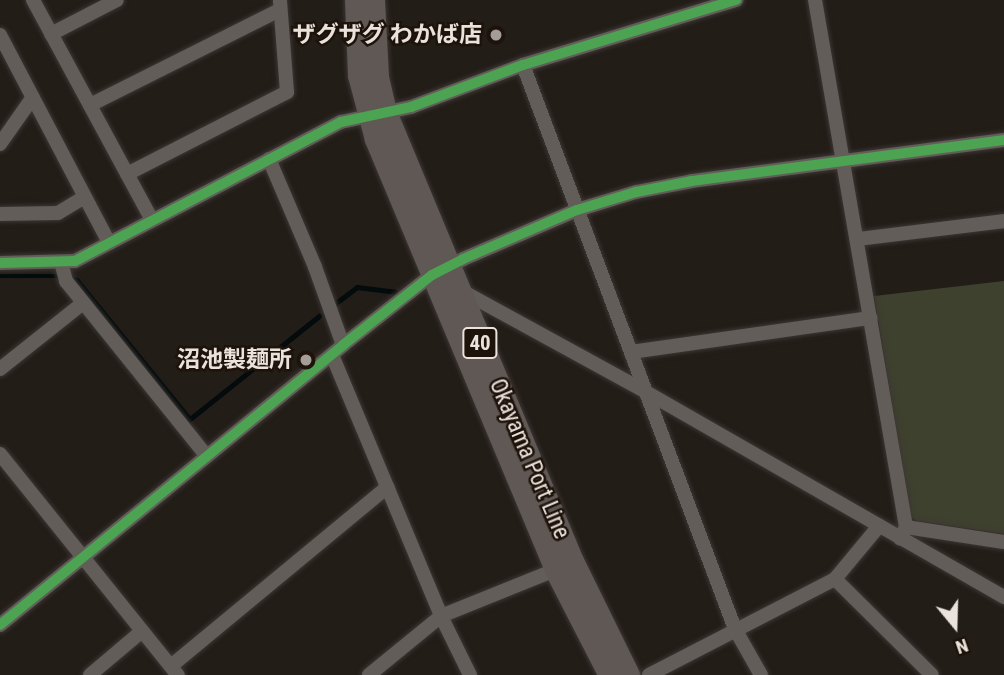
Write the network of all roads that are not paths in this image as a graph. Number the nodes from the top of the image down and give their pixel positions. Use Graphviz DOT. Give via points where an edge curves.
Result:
graph roads {
  1 [pos="33,0"];
  2 [pos="356,0"];
  3 [pos="373,0"];
  4 [pos="736,0"];
  5 [pos="815,0"];
  6 [pos="114,1"];
  7 [pos="280,5"];
  8 [pos="51,34"];
  9 [pos="0,35"];
  10 [pos="523,65"];
  11 [pos="33,97"];
  12 [pos="90,105"];
  13 [pos="376,114"];
  14 [pos="1004,140"];
  15 [pos="0,144"];
  16 [pos="269,159"];
  17 [pos="844,161"];
  18 [pos="127,174"];
  19 [pos="85,197"];
  20 [pos="577,211"];
  21 [pos="0,214"];
  22 [pos="152,220"];
  23 [pos="1004,221"];
  24 [pos="858,239"];
  25 [pos="109,243"];
  26 [pos="0,263"];
  27 [pos="62,264"];
  28 [pos="445,277"];
  29 [pos="83,303"];
  30 [pos="871,318"];
  31 [pos="343,345"];
  32 [pos="631,352"];
  33 [pos="332,355"];
  34 [pos="0,369"];
  35 [pos="646,392"];
  36 [pos="0,454"];
  37 [pos="206,455"];
  38 [pos="387,487"];
  39 [pos="879,526"];
  40 [pos="903,533"];
  41 [pos="1004,541"];
  42 [pos="83,558"];
  43 [pos="565,566"];
  44 [pos="835,579"];
  45 [pos="1004,597"];
  46 [pos="442,616"];
  47 [pos="0,625"];
  48 [pos="735,629"];
  49 [pos="142,631"];
  50 [pos="175,670"];
  51 [pos="90,675"];
  52 [pos="369,675"];
  53 [pos="470,675"];
  54 [pos="610,675"];
  55 [pos="628,675"];
  56 [pos="649,675"];
  57 [pos="761,675"];
  58 [pos="932,675"];
  1 -- 8 [label="street"];
  2 -- 13 [label="main road, Okayama Port Line / 40" via="356,50"];
  3 -- 13 [label="main road, Okayama Port Line / 40"];
  4 -- 10 [label="street"];
  5 -- 17 [label="street"];
  6 -- 8 [label="street"];
  7 -- 12 [label="street"];
  7 -- 18 [label="street" via="287,92"];
  8 -- 12 [label="street"];
  9 -- 11 [label="street"];
  10 -- 13 [label="street" via="411,107"];
  10 -- 20 [label="street"];
  11 -- 15 [label="street"];
  11 -- 19 [label="street"];
  12 -- 18 [label="street"];
  13 -- 16 [label="street" via="341,122"];
  13 -- 28 [label="main road, Okayama Port Line / 40"];
  14 -- 17 [label="street"];
  16 -- 22 [label="street"];
  16 -- 31 [label="street"];
  17 -- 20 [label="street" via="692,181"];
  17 -- 24 [label="street"];
  18 -- 22 [label="street"];
  19 -- 21 [label="street" via="58,213"];
  19 -- 25 [label="street"];
  20 -- 28 [label="street"];
  20 -- 32 [label="street"];
  22 -- 25 [label="street"];
  23 -- 24 [label="street"];
  24 -- 30 [label="street"];
  25 -- 27 [label="street"];
  26 -- 27 [label="street"];
  27 -- 29 [label="street" via="66,281"];
  28 -- 31 [label="street"];
  28 -- 35 [label="street"];
  28 -- 43 [label="main road, Okayama Port Line / 40"];
  29 -- 34 [label="street"];
  29 -- 37 [label="street"];
  30 -- 32 [label="street"];
  30 -- 40 [label="street"];
  31 -- 33 [label="street"];
  32 -- 35 [label="street"];
  33 -- 37 [label="street"];
  33 -- 38 [label="street"];
  35 -- 39 [label="street"];
  35 -- 48 [label="street"];
  36 -- 42 [label="street"];
  37 -- 42 [label="street"];
  38 -- 46 [label="street"];
  38 -- 50 [label="street"];
  39 -- 40 [label="street"];
  39 -- 44 [label="street"];
  40 -- 41 [label="street"];
  40 -- 45 [label="street"];
  42 -- 47 [label="street"];
  42 -- 49 [label="street"];
  43 -- 46 [label="street"];
  43 -- 54 [label="main road, Okayama Port Line / 40"];
  43 -- 55 [label="main road, Okayama Port Line / 40"];
  44 -- 48 [label="street"];
  44 -- 58 [label="street"];
  46 -- 52 [label="street"];
  46 -- 53 [label="street"];
  48 -- 56 [label="street"];
  48 -- 57 [label="street"];
  49 -- 50 [label="street"];
  49 -- 51 [label="street"];
}
